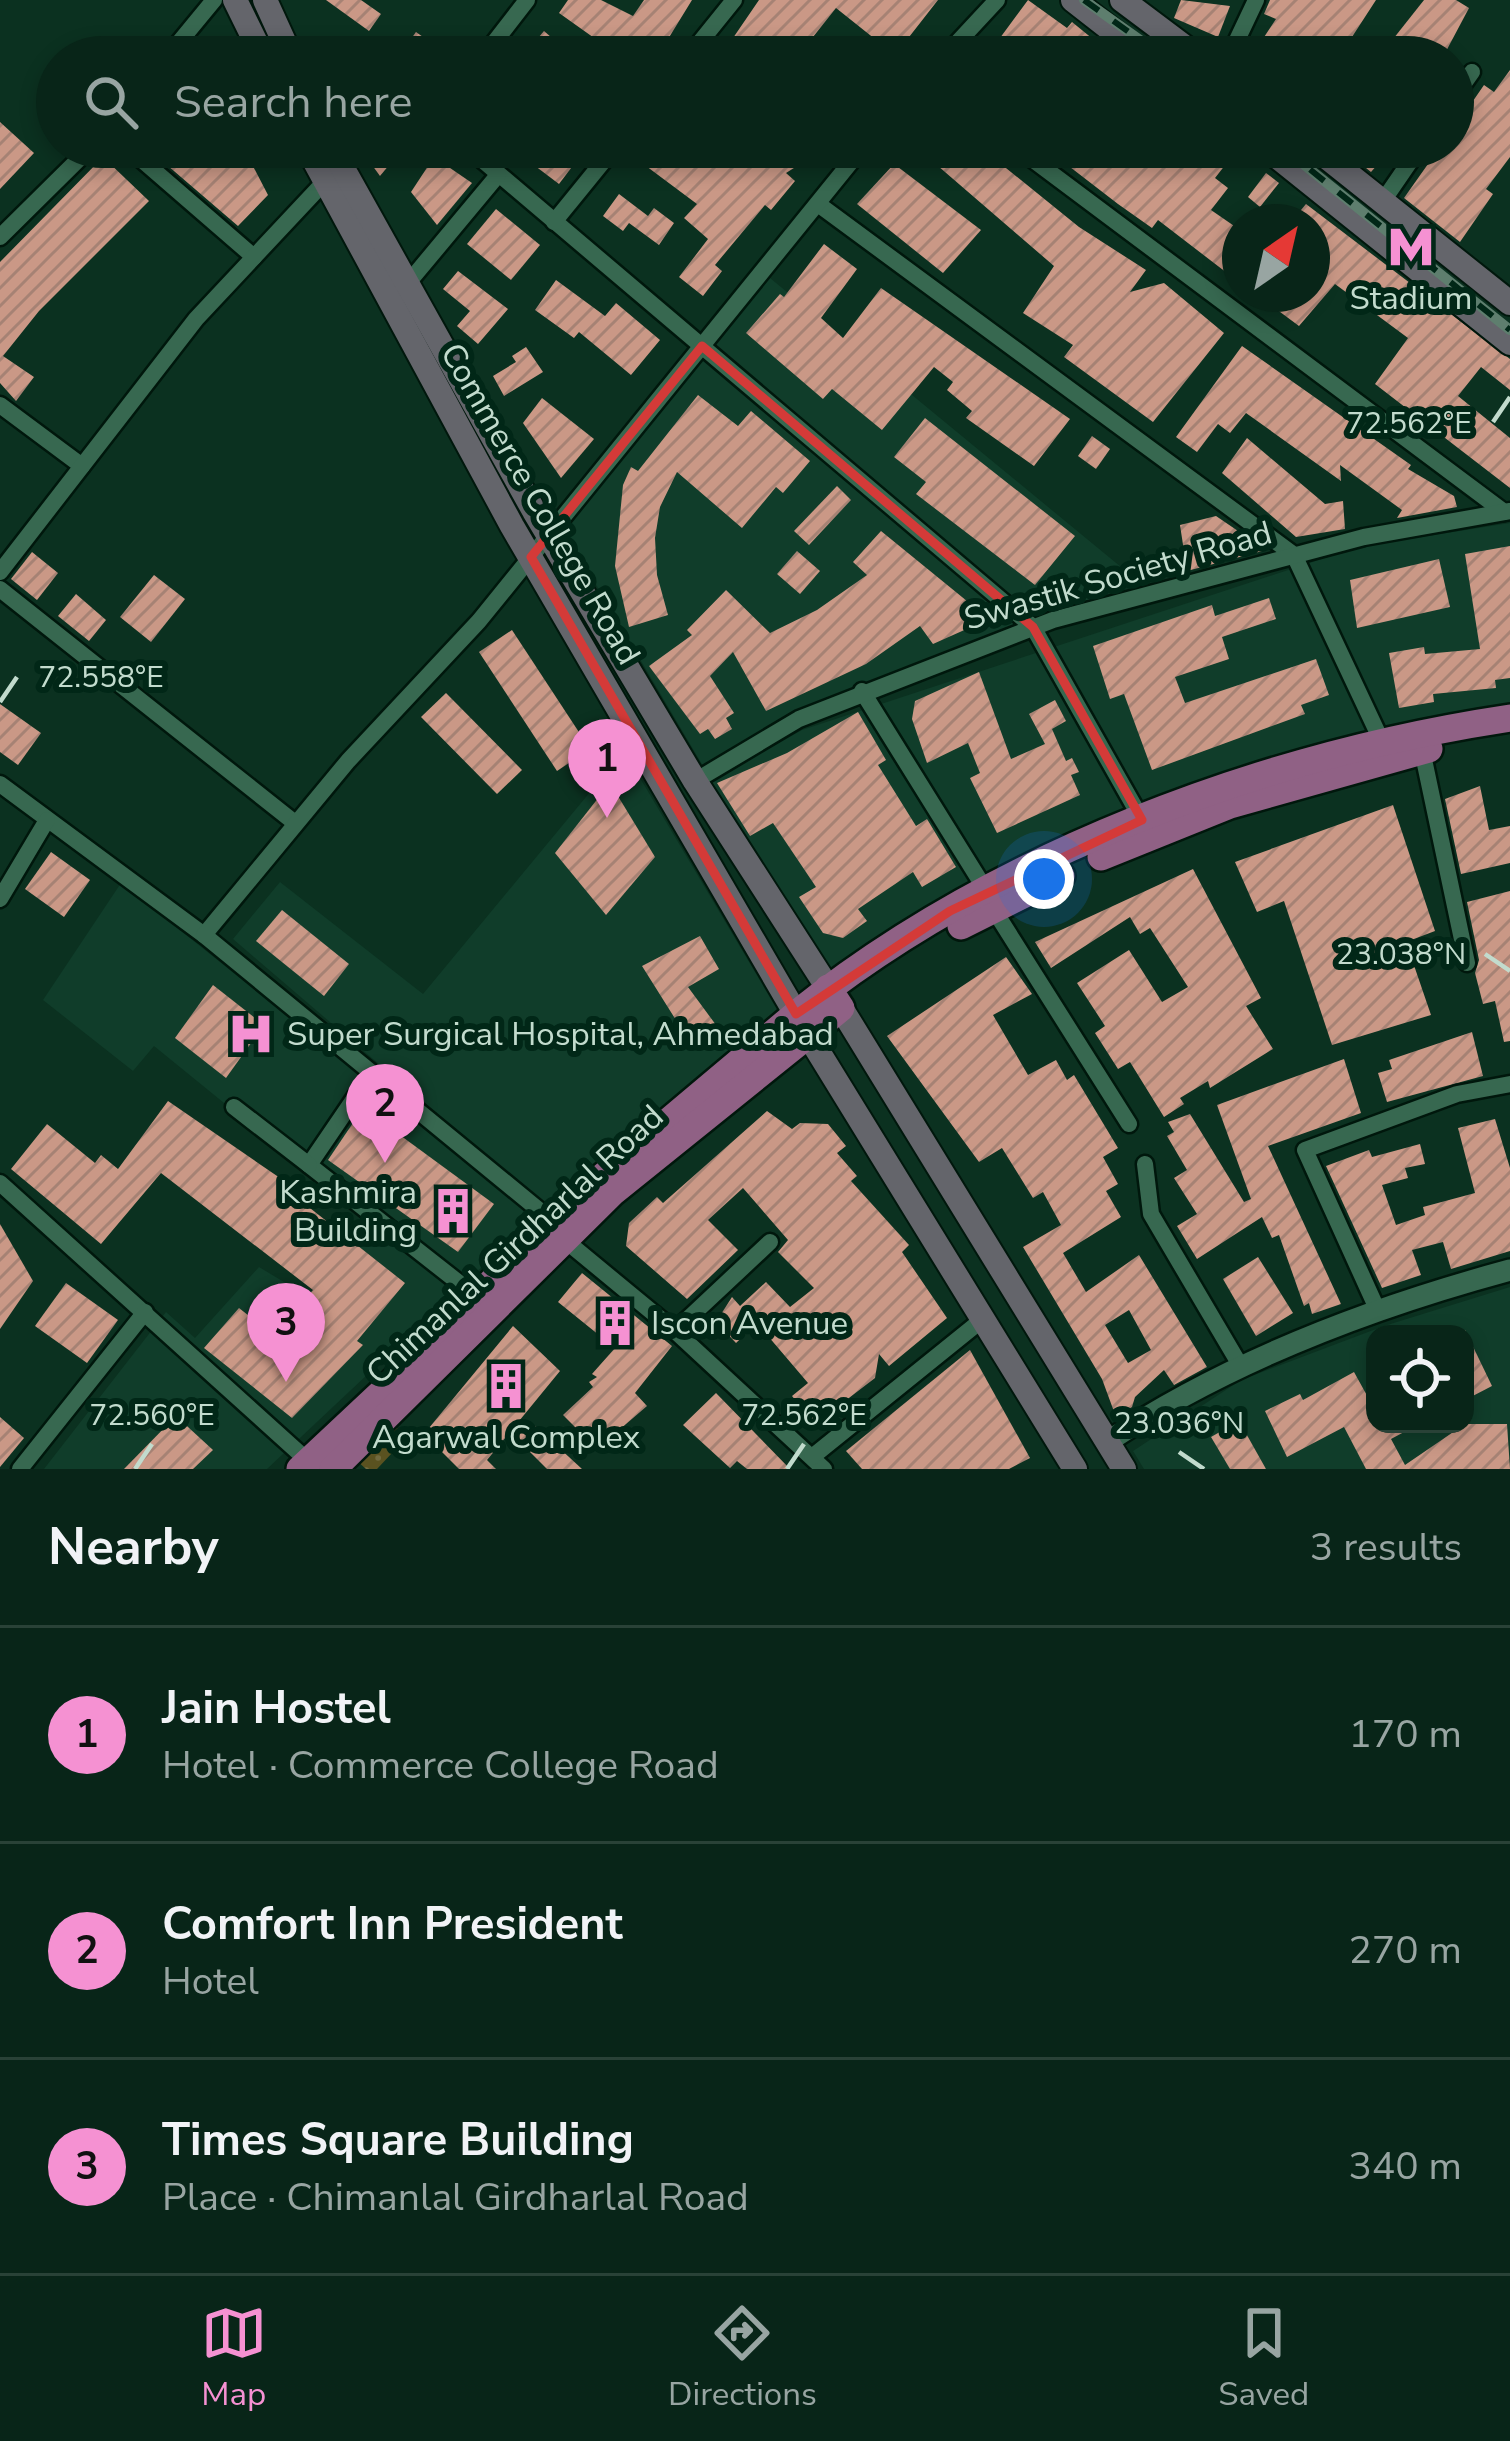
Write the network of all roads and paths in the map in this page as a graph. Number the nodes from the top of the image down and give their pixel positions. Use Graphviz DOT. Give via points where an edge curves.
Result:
graph roads {
  1 [pos="214,0"];
  2 [pos="236,0"];
  3 [pos="265,0"];
  4 [pos="527,0"];
  5 [pos="734,0"];
  6 [pos="998,0"];
  7 [pos="1073,0"];
  8 [pos="1122,0"];
  9 [pos="1256,0"];
  10 [pos="184,36"];
  11 [pos="253,36"];
  12 [pos="281,36"];
  13 [pos="499,36"];
  14 [pos="705,36"];
  15 [pos="964,36"];
  16 [pos="1119,36"];
  17 [pos="1170,36"];
  18 [pos="1239,36"];
  19 [pos="70,168"];
  20 [pos="151,168"];
  21 [pos="329,168"];
  22 [pos="334,168"];
  23 [pos="334,168"];
  24 [pos="490,168"];
  25 [pos="598,168"];
  26 [pos="847,168"];
  27 [pos="1044,168"];
  28 [pos="1291,168"];
  29 [pos="1341,168"];
  30 [pos="1406,168"];
  31 [pos="498,175"];
  32 [pos="1383,201"];
  33 [pos="818,205"];
  34 [pos="554,222"];
  35 [pos="0,237"];
  36 [pos="1450,255"];
  37 [pos="254,257"];
  38 [pos="1430,279"];
  39 [pos="408,283"];
  40 [pos="1510,303"];
  41 [pos="1510,343"];
  42 [pos="702,346"];
  43 [pos="0,405"];
  44 [pos="82,466"];
  45 [pos="1507,511"];
  46 [pos="549,534"];
  47 [pos="7,548"];
  48 [pos="1294,556"];
  49 [pos="531,557"];
  50 [pos="0,572"];
  51 [pos="0,590"];
  52 [pos="1034,627"];
  53 [pos="862,691"];
  54 [pos="1510,718"];
  55 [pos="1510,737"];
  56 [pos="1382,742"];
  57 [pos="1422,750"];
  58 [pos="695,781"];
  59 [pos="0,784"];
  60 [pos="46,820"];
  61 [pos="1142,820"];
  62 [pos="295,824"];
  63 [pos="0,899"];
  64 [pos="990,901"];
  65 [pos="204,935"];
  66 [pos="1467,963"];
  67 [pos="834,998"];
  68 [pos="802,1024"];
  69 [pos="370,1074"];
  70 [pos="1510,1084"];
  71 [pos="234,1107"];
  72 [pos="1129,1124"];
  73 [pos="1144,1164"];
  74 [pos="309,1165"];
  75 [pos="0,1183"];
  76 [pos="558,1230"];
  77 [pos="770,1243"];
  78 [pos="1510,1270"];
  79 [pos="477,1297"];
  80 [pos="1378,1311"];
  81 [pos="145,1312"];
  82 [pos="982,1319"];
  83 [pos="675,1331"];
  84 [pos="1240,1365"];
  85 [pos="1107,1442"];
  86 [pos="818,1463"];
  87 [pos="314,1466"];
  88 [pos="1070,1468"];
  89 [pos="20,1469"];
  90 [pos="1124,1469"];
  1 -- 10 [label="street"];
  2 -- 11 [label="main road"];
  3 -- 12 [label="main road"];
  4 -- 13 [label="street"];
  5 -- 14 [label="street"];
  6 -- 15 [label="street"];
  7 -- 16 [label="main road"];
  8 -- 17 [label="main road"];
  9 -- 18 [label="street"];
  19 -- 35 [label="street"];
  20 -- 37 [label="street"];
  21 -- 37 [label="street"];
  22 -- 39 [label="main road, Commerce College Road"];
  23 -- 49 [label="main road, Commerce College Road"];
  24 -- 31 [label="street"];
  25 -- 34 [label="street"];
  26 -- 33 [label="street"];
  27 -- 45 [label="street"];
  28 -- 38 [label="main road"];
  29 -- 32 [label="main road"];
  30 -- 32 [label="street"];
  31 -- 34 [label="street"];
  31 -- 39 [label="street"];
  32 -- 36 [label="main road"];
  33 -- 42 [label="street"];
  33 -- 48 [label="street"];
  34 -- 42 [label="street"];
  36 -- 38 [label="main road"];
  36 -- 40 [label="main road"];
  37 -- 44 [label="street"];
  38 -- 41 [label="main road"];
  39 -- 46 [label="main road, Commerce College Road"];
  42 -- 46 [label="street"];
  42 -- 52 [label="street"];
  43 -- 44 [label="street"];
  44 -- 47 [label="street"];
  45 -- 48 [label="street, Swastik Society Road"];
  46 -- 49 [label="street"];
  46 -- 58 [label="main road, Commerce College Road"];
  47 -- 50 [label="street"];
  48 -- 52 [label="street, Swastik Society Road"];
  48 -- 56 [label="street"];
  49 -- 62 [label="street"];
  49 -- 68 [label="main road, Commerce College Road"];
  51 -- 62 [label="street"];
  52 -- 53 [label="street, Swastik Society Road"];
  52 -- 61 [label="street"];
  53 -- 58 [label="street, Swastik Society Road"];
  53 -- 64 [label="street"];
  54 -- 56 [label="main road"];
  55 -- 57 [label="main road"];
  56 -- 61 [label="main road" via="1223,787"];
  57 -- 64 [label="main road" via="1230,805"];
  57 -- 66 [label="street"];
  58 -- 67 [label="main road, Commerce College Road"];
  59 -- 60 [label="street"];
  60 -- 63 [label="street"];
  60 -- 65 [label="street"];
  61 -- 64 [label="main road"];
  62 -- 65 [label="street"];
  64 -- 67 [label="main road"];
  64 -- 72 [label="street"];
  65 -- 69 [label="street"];
  67 -- 68 [label="main road, Chimanlal Girdharlal Road"];
  67 -- 85 [label="main road, Commerce College Road"];
  68 -- 76 [label="main road, Chimanlal Girdharlal Road" via="613,1192"];
  68 -- 82 [label="main road, Commerce College Road"];
  69 -- 74 [label="street"];
  69 -- 76 [label="street"];
  70 -- 80 [label="street" via="1457,1094 1305,1150"];
  71 -- 74 [label="street"];
  73 -- 84 [label="street" via="1151,1214"];
  74 -- 79 [label="street"];
  75 -- 81 [label="street"];
  76 -- 79 [label="main road, Chimanlal Girdharlal Road"];
  76 -- 83 [label="street"];
  76 -- 87 [label="main road, Chimanlal Girdharlal Road"];
  77 -- 83 [label="street"];
  78 -- 80 [label="street"];
  79 -- 87 [label="main road, Chimanlal Girdharlal Road"];
  80 -- 84 [label="street"];
  81 -- 87 [label="street"];
  81 -- 89 [label="street"];
  82 -- 86 [label="street"];
  82 -- 88 [label="main road, Commerce College Road"];
  83 -- 86 [label="street"];
  84 -- 85 [label="street"];
  85 -- 90 [label="main road, Commerce College Road"];
}
